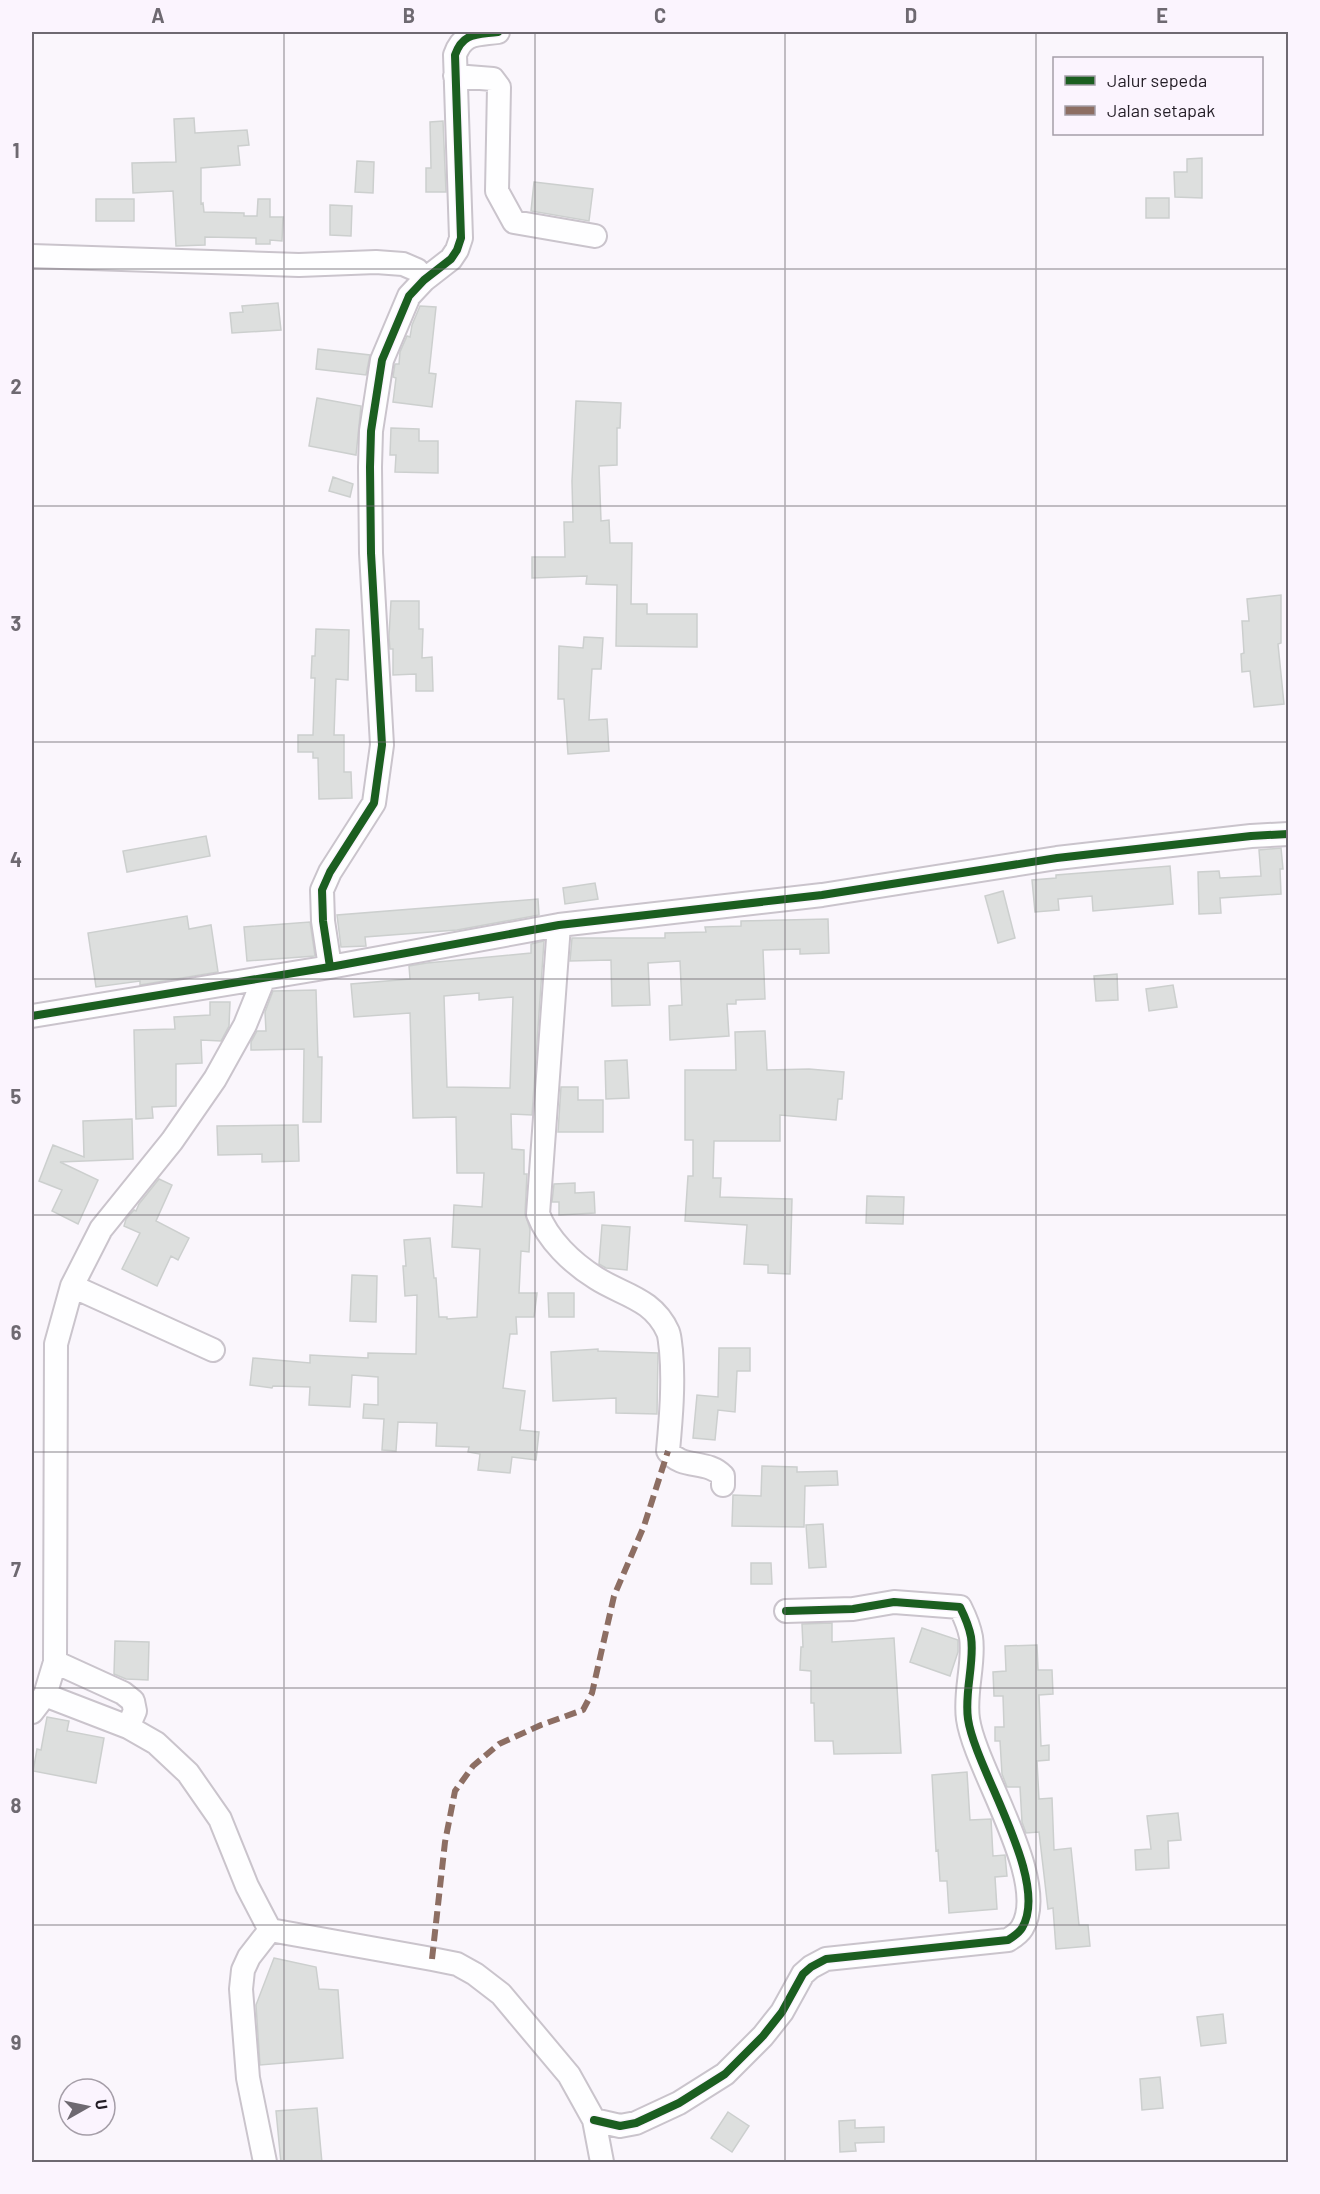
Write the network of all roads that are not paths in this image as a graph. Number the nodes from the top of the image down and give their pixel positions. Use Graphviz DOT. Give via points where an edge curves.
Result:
graph roads {
  1 [pos="498,32"];
  2 [pos="454,76"];
  3 [pos="595,237"];
  4 [pos="32,256"];
  5 [pos="424,280"];
  6 [pos="1288,834"];
  7 [pos="558,926"];
  8 [pos="330,967"];
  9 [pos="264,978"];
  10 [pos="32,1016"];
  11 [pos="72,1286"];
  12 [pos="213,1350"];
  13 [pos="723,1485"];
  14 [pos="786,1611"];
  15 [pos="55,1662"];
  16 [pos="38,1704"];
  17 [pos="128,1727"];
  18 [pos="270,1930"];
  19 [pos="594,2120"];
  20 [pos="265,2163"];
  21 [pos="602,2163"];
  1 -- 2 [label="street" via="463,40 455,55"];
  2 -- 3 [label="street" via="494,79 499,87 497,191 514,222"];
  2 -- 5 [label="street" via="461,238 451,259"];
  4 -- 5 [label="street" via="299,265 394,263 417,270"];
  5 -- 8 [label="street" via="409,296 382,360 371,431 371,553 382,745 374,803 322,890 322,921"];
  6 -- 7 [label="street" via="1057,858 822,895"];
  7 -- 8 [label="street"];
  7 -- 13 [label="street" via="538,1214 556,1244 596,1279 639,1298 669,1332 673,1370 668,1451 682,1463 718,1470"];
  8 -- 9 [label="street"];
  9 -- 10 [label="street"];
  9 -- 11 [label="street" via="245,1025 215,1079 172,1141 101,1229"];
  11 -- 12 [label="street"];
  11 -- 15 [label="street" via="56,1344"];
  14 -- 19 [label="street" via="853,1609 894,1602 960,1607 972,1639 968,1720 1022,1859 1028,1898 1023,1927 1008,1940 819,1962 803,1974 763,2036 725,2074 679,2103 636,2123 620,2126"];
  15 -- 16 [label="street"];
  15 -- 17 [label="street" via="133,1701 135,1711"];
  16 -- 17 [label="street"];
  17 -- 18 [label="street" via="156,1743 188,1773 220,1819"];
  18 -- 19 [label="street" via="457,1964 475,1974 501,1994 568,2075"];
  18 -- 20 [label="street" via="243,1970 241,1989 249,2078"];
  19 -- 21 [label="street"];
}
